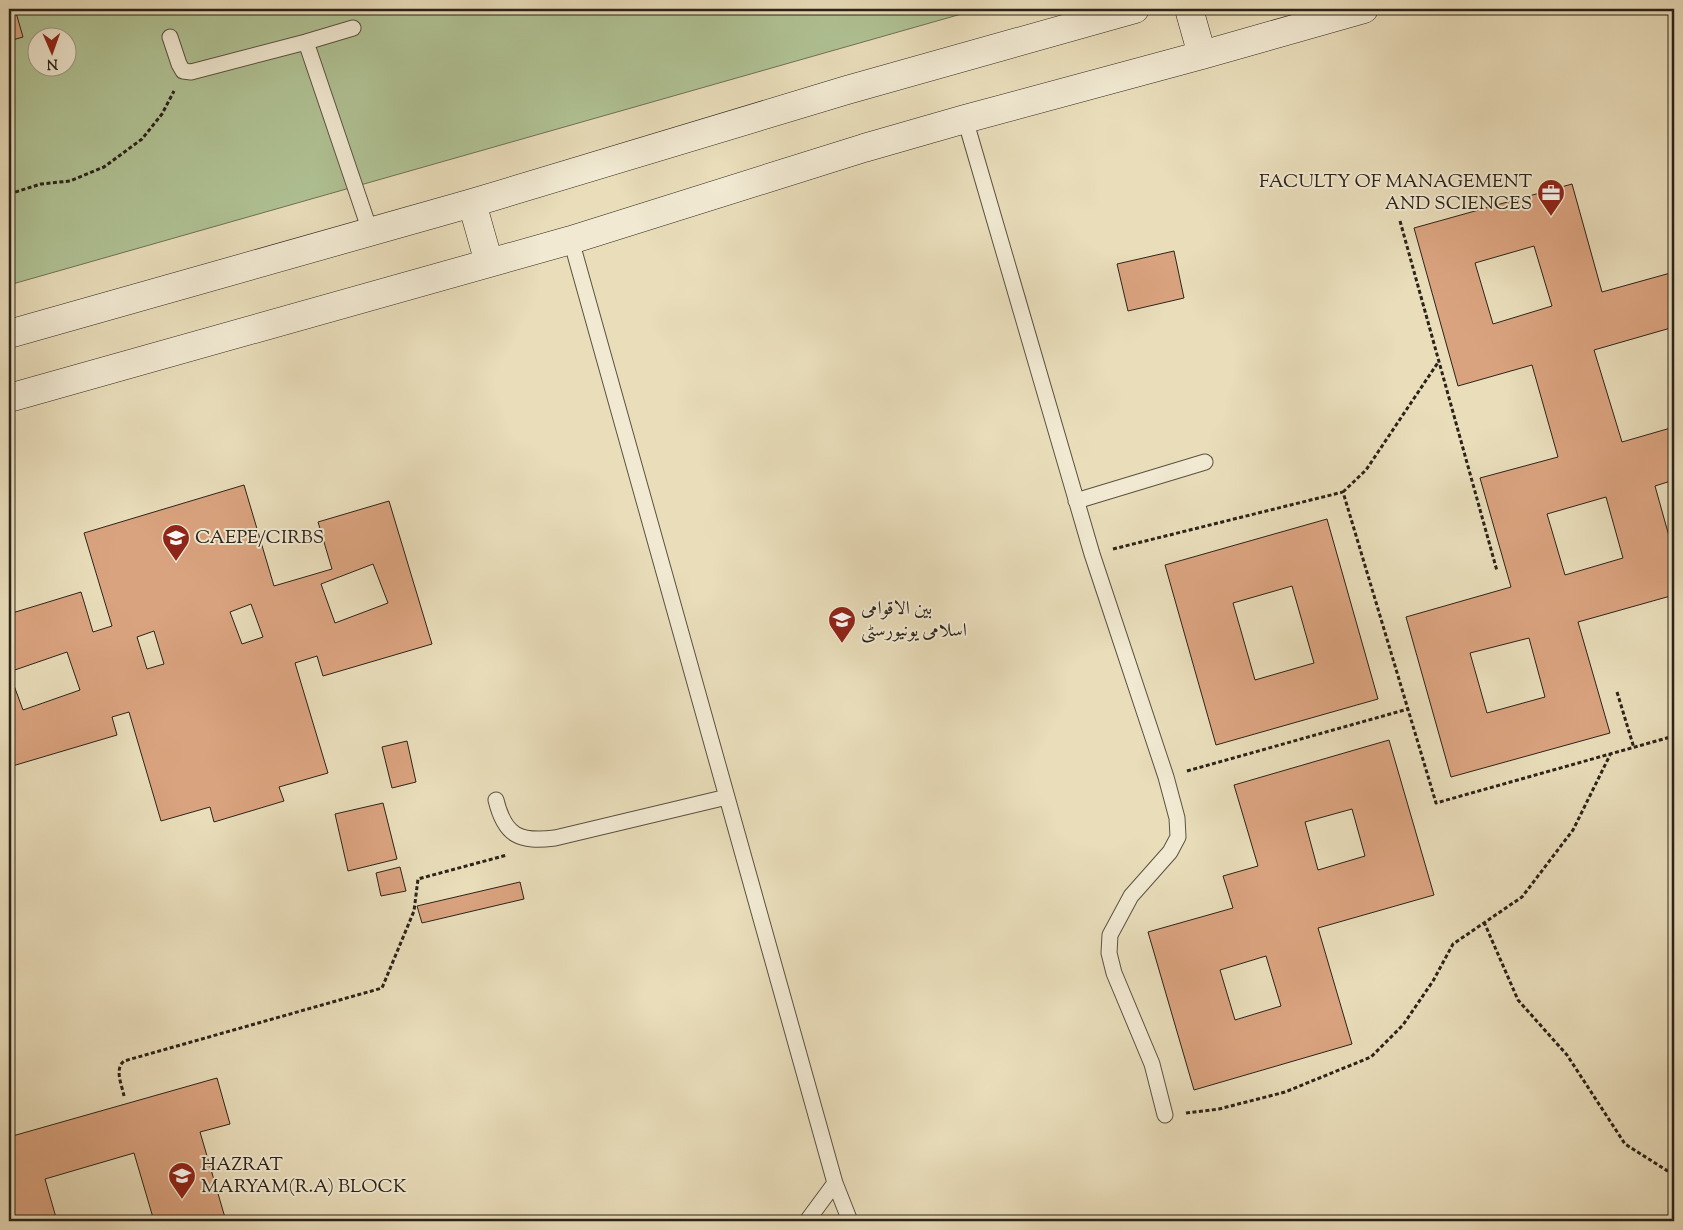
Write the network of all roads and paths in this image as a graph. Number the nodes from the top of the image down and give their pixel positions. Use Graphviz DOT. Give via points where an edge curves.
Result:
graph roads {
  1 [pos="1135,9"];
  2 [pos="1189,9"];
  3 [pos="1364,9"];
  4 [pos="353,28"];
  5 [pos="170,37"];
  6 [pos="306,42"];
  7 [pos="1202,55"];
  8 [pos="184,71"];
  9 [pos="965,119"];
  10 [pos="9,194"];
  11 [pos="472,203"];
  12 [pos="1400,221"];
  13 [pos="370,231"];
  14 [pos="571,240"];
  15 [pos="489,263"];
  16 [pos="9,334"];
  17 [pos="1439,361"];
  18 [pos="9,398"];
  19 [pos="1206,462"];
  20 [pos="1343,492"];
  21 [pos="1076,501"];
  22 [pos="1092,554"];
  23 [pos="1497,571"];
  24 [pos="1617,692"];
  25 [pos="1408,709"];
  26 [pos="1674,736"];
  27 [pos="1634,748"];
  28 [pos="1610,755"];
  29 [pos="1166,777"];
  30 [pos="727,798"];
  31 [pos="496,800"];
  32 [pos="536,840"];
  33 [pos="1484,922"];
  34 [pos="124,1096"];
  35 [pos="1165,1115"];
  36 [pos="1674,1175"];
  37 [pos="836,1183"];
  38 [pos="807,1221"];
  39 [pos="850,1221"];
  1 -- 11 [label="street" via="847,90"];
  2 -- 7 [label="street"];
  3 -- 7 [label="street"];
  4 -- 6 [label="lane"];
  5 -- 8 [label="lane"];
  6 -- 8 [label="lane" via="191,72"];
  6 -- 13 [label="lane"];
  7 -- 9 [label="street"];
  8 -- 10 [label="path" via="162,114 142,138 104,167 70,181 41,184"];
  9 -- 14 [label="street"];
  9 -- 21 [label="lane"];
  11 -- 13 [label="street"];
  11 -- 15 [label="street"];
  12 -- 17 [label="path"];
  13 -- 16 [label="street"];
  14 -- 15 [label="street"];
  14 -- 30 [label="lane"];
  15 -- 18 [label="street"];
  17 -- 20 [label="path" via="1366,470"];
  17 -- 23 [label="path"];
  19 -- 21 [label="lane"];
  20 -- 22 [label="path"];
  20 -- 25 [label="path"];
  21 -- 22 [label="lane"];
  22 -- 29 [label="lane"];
  24 -- 27 [label="path"];
  25 -- 28 [label="path" via="1436,803"];
  25 -- 29 [label="path"];
  26 -- 27 [label="path"];
  27 -- 28 [label="path"];
  28 -- 33 [label="path" via="1573,830 1522,897"];
  29 -- 35 [label="lane" via="1177,818 1178,836 1170,852 1131,896 1110,935 1108,953 1152,1064"];
  30 -- 32 [label="lane"];
  30 -- 37 [label="lane"];
  31 -- 32 [label="lane" via="506,826 520,837"];
  32 -- 34 [label="path" via="525,850 418,879 414,911 382,988 124,1061 118,1071"];
  33 -- 35 [label="path" via="1453,944 1403,1025 1371,1057 1285,1092 1219,1109"];
  33 -- 36 [label="path" via="1518,1000 1567,1055 1625,1144"];
  37 -- 38 [label="lane"];
  37 -- 39 [label="lane"];
}
